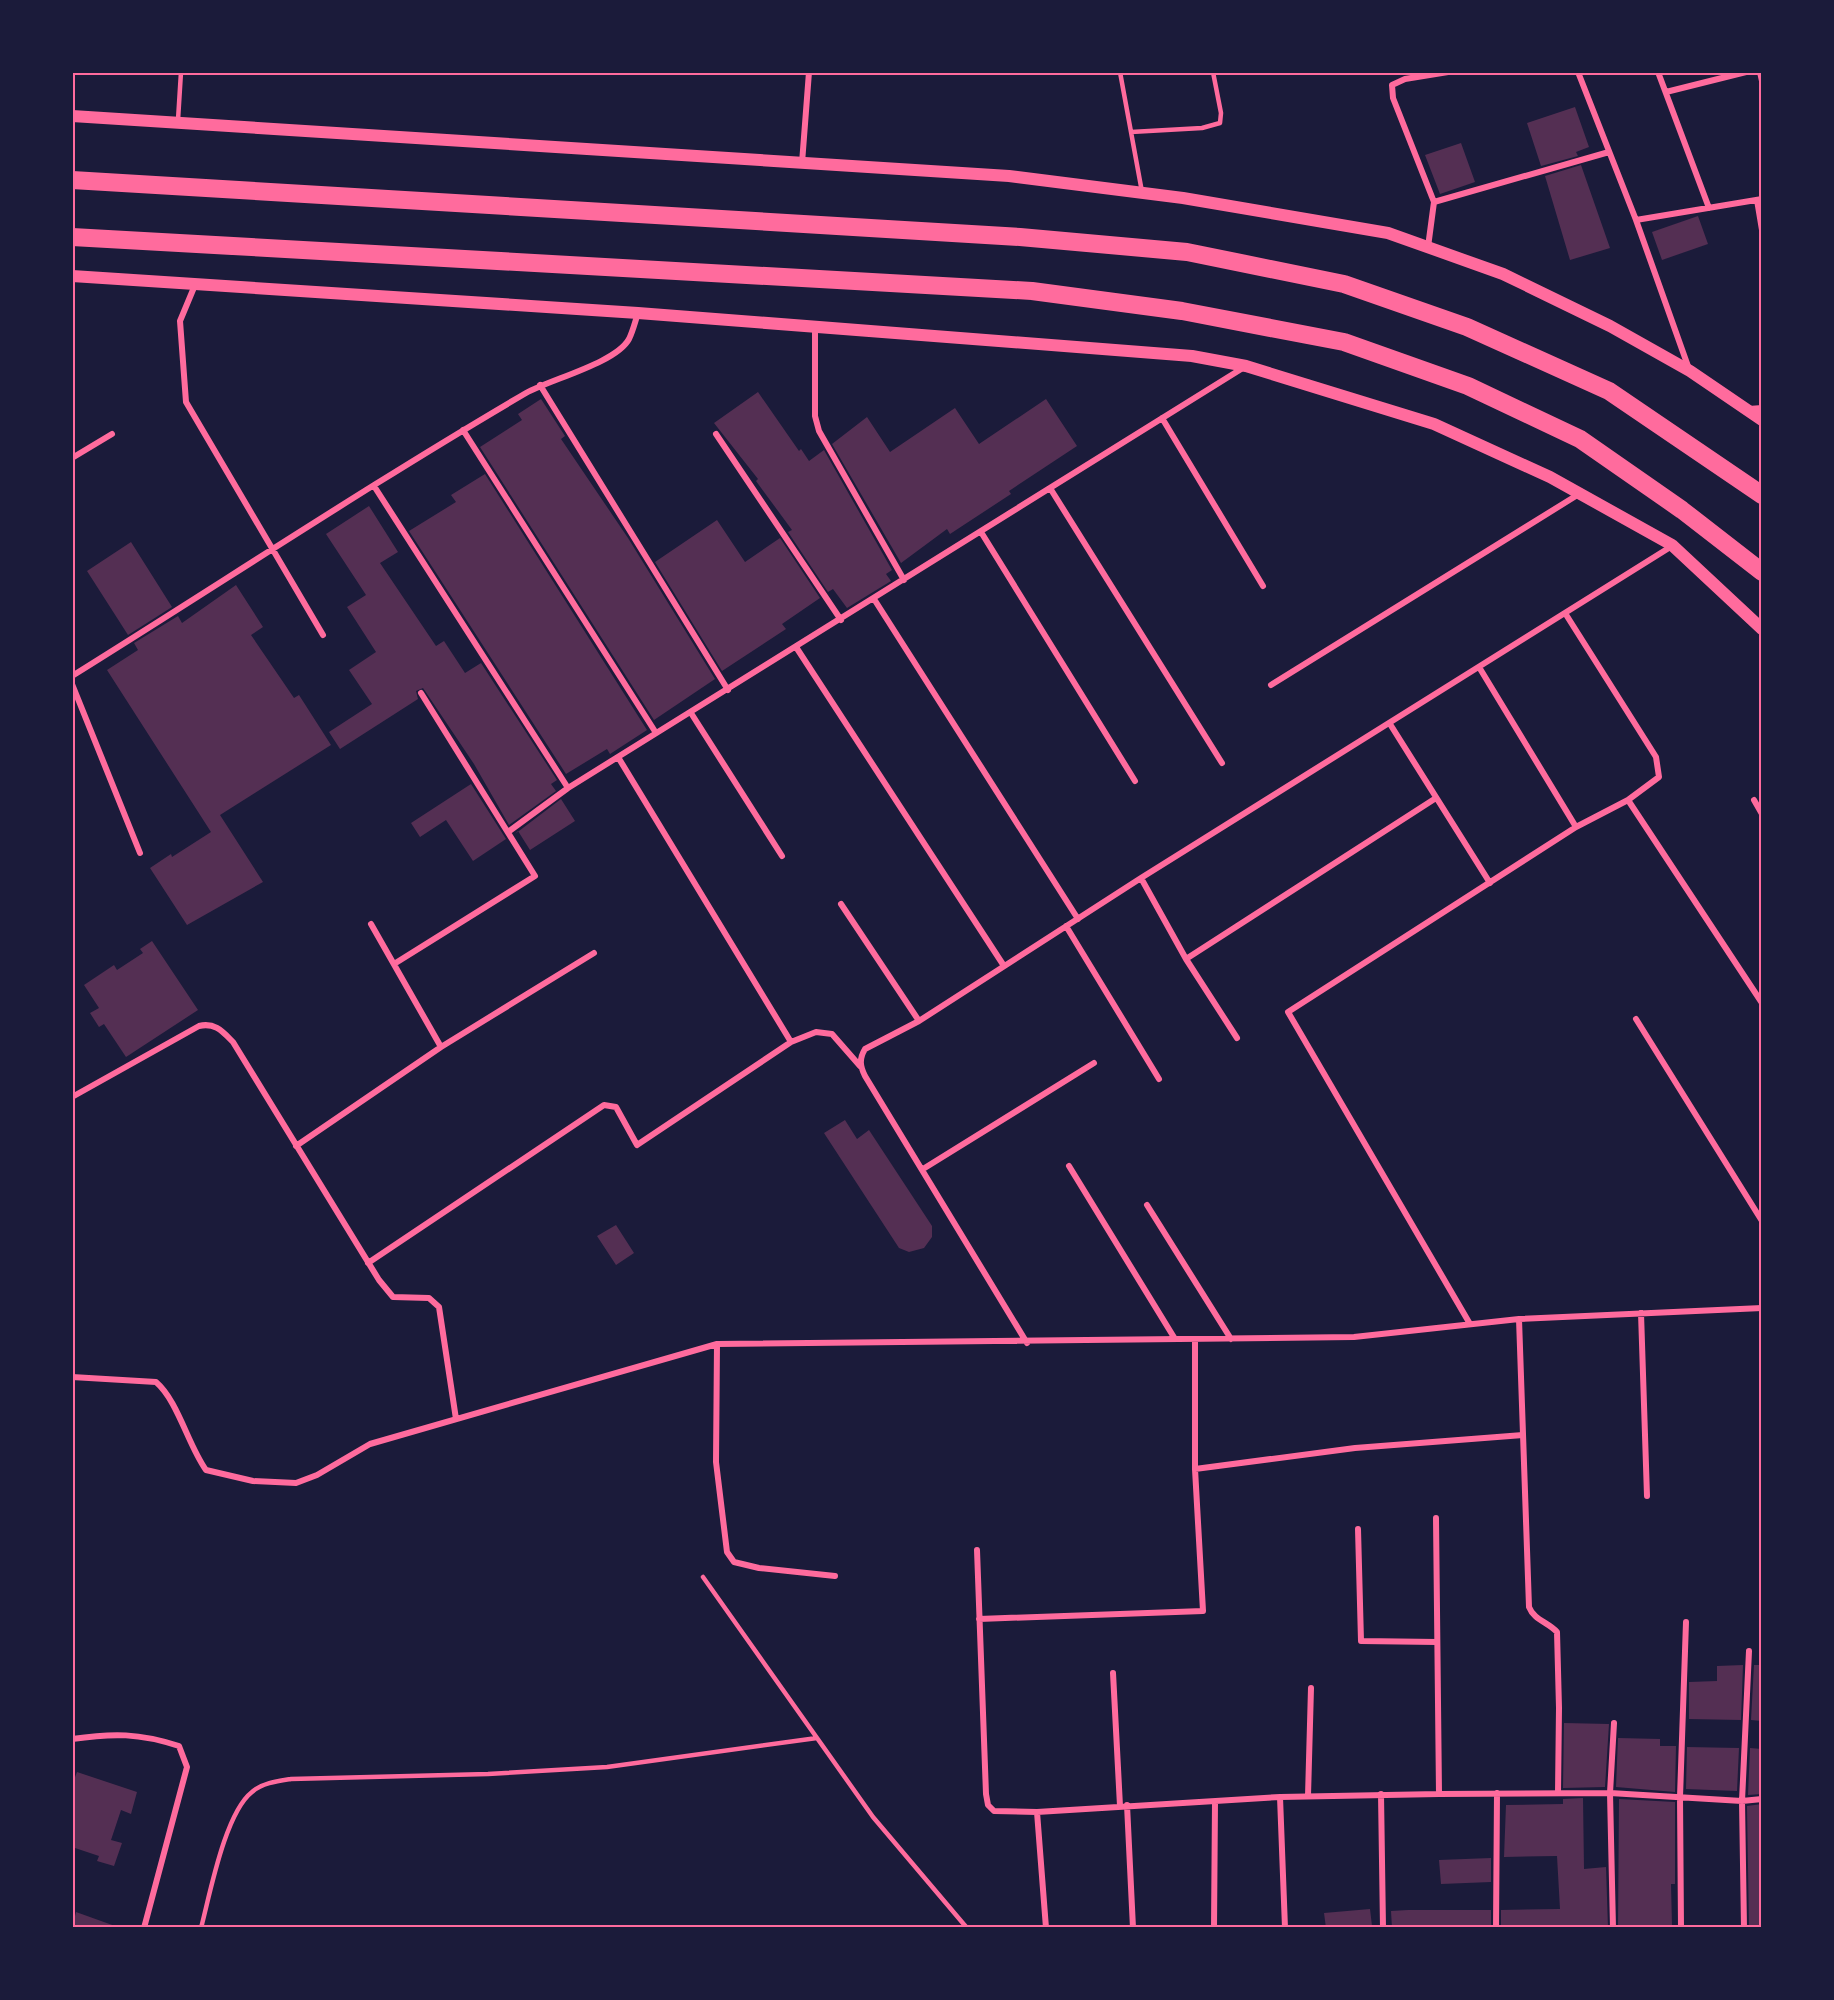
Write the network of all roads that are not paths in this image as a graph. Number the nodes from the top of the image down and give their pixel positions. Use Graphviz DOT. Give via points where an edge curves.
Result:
graph roads {
  1 [pos="181,72"];
  2 [pos="809,72"];
  3 [pos="1119,72"];
  4 [pos="1213,72"];
  5 [pos="1448,72"];
  6 [pos="1578,72"];
  7 [pos="1658,72"];
  8 [pos="1746,72"];
  9 [pos="1761,72"];
  10 [pos="1762,81"];
  11 [pos="1666,92"];
  12 [pos="72,116"];
  13 [pos="178,123"];
  14 [pos="1131,132"];
  15 [pos="1609,152"];
  16 [pos="802,163"];
  17 [pos="72,180"];
  18 [pos="1142,192"];
  19 [pos="1760,199"];
  20 [pos="1434,202"];
  21 [pos="1709,208"];
  22 [pos="1636,220"];
  23 [pos="1762,230"];
  24 [pos="72,237"];
  25 [pos="1428,247"];
  26 [pos="72,276"];
  27 [pos="195,284"];
  28 [pos="638,313"];
  29 [pos="814,326"];
  30 [pos="1246,366"];
  31 [pos="1690,371"];
  32 [pos="540,386"];
  33 [pos="1762,408"];
  34 [pos="1745,409"];
  35 [pos="1162,418"];
  36 [pos="1762,420"];
  37 [pos="463,430"];
  38 [pos="112,434"];
  39 [pos="716,434"];
  40 [pos="72,458"];
  41 [pos="374,486"];
  42 [pos="1050,488"];
  43 [pos="1579,493"];
  44 [pos="1762,495"];
  45 [pos="981,532"];
  46 [pos="1672,545"];
  47 [pos="273,550"];
  48 [pos="1762,572"];
  49 [pos="904,580"];
  50 [pos="1263,586"];
  51 [pos="874,599"];
  52 [pos="1565,613"];
  53 [pos="841,620"];
  54 [pos="1762,629"];
  55 [pos="323,635"];
  56 [pos="796,647"];
  57 [pos="1479,667"];
  58 [pos="72,676"];
  59 [pos="72,684"];
  60 [pos="1271,685"];
  61 [pos="728,690"];
  62 [pos="421,693"];
  63 [pos="691,713"];
  64 [pos="1390,724"];
  65 [pos="656,734"];
  66 [pos="618,757"];
  67 [pos="1222,763"];
  68 [pos="1135,782"];
  69 [pos="568,788"];
  70 [pos="1436,798"];
  71 [pos="1628,800"];
  72 [pos="1754,800"];
  73 [pos="1762,814"];
  74 [pos="1576,827"];
  75 [pos="508,832"];
  76 [pos="140,853"];
  77 [pos="783,856"];
  78 [pos="1141,878"];
  79 [pos="1490,883"];
  80 [pos="841,904"];
  81 [pos="1078,919"];
  82 [pos="371,924"];
  83 [pos="1066,926"];
  84 [pos="594,953"];
  85 [pos="1186,959"];
  86 [pos="394,964"];
  87 [pos="1004,966"];
  88 [pos="1762,1003"];
  89 [pos="1636,1019"];
  90 [pos="919,1021"];
  91 [pos="1237,1038"];
  92 [pos="791,1042"];
  93 [pos="441,1047"];
  94 [pos="1094,1063"];
  95 [pos="860,1067"];
  96 [pos="1159,1078"];
  97 [pos="72,1098"];
  98 [pos="296,1146"];
  99 [pos="1069,1166"];
  100 [pos="923,1169"];
  101 [pos="1147,1205"];
  102 [pos="1762,1221"];
  103 [pos="368,1263"];
  104 [pos="1762,1308"];
  105 [pos="1641,1313"];
  106 [pos="1519,1319"];
  107 [pos="1470,1324"];
  108 [pos="1175,1339"];
  109 [pos="1231,1339"];
  110 [pos="1195,1340"];
  111 [pos="1027,1343"];
  112 [pos="717,1344"];
  113 [pos="72,1377"];
  114 [pos="456,1419"];
  115 [pos="1523,1435"];
  116 [pos="1195,1469"];
  117 [pos="1647,1496"];
  118 [pos="1436,1518"];
  119 [pos="1358,1529"];
  120 [pos="977,1550"];
  121 [pos="835,1576"];
  122 [pos="703,1577"];
  123 [pos="979,1619"];
  124 [pos="1686,1622"];
  125 [pos="1437,1642"];
  126 [pos="1749,1652"];
  127 [pos="1113,1673"];
  128 [pos="1311,1688"];
  129 [pos="1614,1723"];
  130 [pos="817,1738"];
  131 [pos="72,1739"];
  132 [pos="1497,1793"];
  133 [pos="1558,1793"];
  134 [pos="1610,1793"];
  135 [pos="1381,1794"];
  136 [pos="1439,1794"];
  137 [pos="1308,1796"];
  138 [pos="1280,1797"];
  139 [pos="1680,1797"];
  140 [pos="1762,1799"];
  141 [pos="1742,1801"];
  142 [pos="1215,1802"];
  143 [pos="1123,1805"];
  144 [pos="1037,1812"];
  145 [pos="144,1928"];
  146 [pos="201,1928"];
  147 [pos="967,1928"];
  148 [pos="1046,1928"];
  149 [pos="1133,1928"];
  150 [pos="1214,1928"];
  151 [pos="1285,1928"];
  152 [pos="1383,1928"];
  153 [pos="1496,1928"];
  154 [pos="1613,1928"];
  155 [pos="1681,1928"];
  156 [pos="1744,1928"];
  1 -- 13 [label="lane"];
  2 -- 16 [label="street"];
  3 -- 14 [label="lane"];
  4 -- 14 [label="lane" via="1220,123 1202,128"];
  5 -- 20 [label="street" via="1392,85 1393,98"];
  6 -- 15 [label="street"];
  7 -- 11 [label="street"];
  8 -- 11 [label="street"];
  9 -- 10 [label="street"];
  11 -- 21 [label="street"];
  12 -- 13 [label="main road"];
  13 -- 16 [label="main road"];
  14 -- 18 [label="lane"];
  15 -- 20 [label="street"];
  15 -- 22 [label="street"];
  16 -- 18 [label="main road" via="1009,176"];
  17 -- 44 [label="highway" via="1020,237 1187,252 1344,284 1467,327 1609,391"];
  18 -- 25 [label="main road" via="1388,233"];
  19 -- 21 [label="street"];
  19 -- 23 [label="street"];
  20 -- 25 [label="street"];
  21 -- 22 [label="street"];
  22 -- 31 [label="street"];
  24 -- 48 [label="highway" via="1032,291 1182,311 1344,342 1468,386 1580,439"];
  25 -- 31 [label="main road" via="1503,274 1610,326"];
  26 -- 27 [label="main road"];
  27 -- 28 [label="main road"];
  27 -- 47 [label="street" via="180,321 186,402"];
  28 -- 29 [label="main road"];
  28 -- 32 [label="street" via="629,340 621,349 589,367"];
  29 -- 30 [label="main road" via="1192,356"];
  29 -- 49 [label="street" via="815,416 819,431"];
  30 -- 35 [label="street"];
  30 -- 43 [label="main road" via="1434,424"];
  31 -- 34 [label="main road"];
  32 -- 37 [label="street"];
  32 -- 61 [label="street"];
  33 -- 34 [label="street"];
  34 -- 36 [label="main road"];
  35 -- 42 [label="street"];
  35 -- 50 [label="street"];
  37 -- 41 [label="street"];
  37 -- 65 [label="street"];
  38 -- 40 [label="street"];
  39 -- 53 [label="street"];
  41 -- 47 [label="street"];
  41 -- 69 [label="street"];
  42 -- 45 [label="street"];
  42 -- 67 [label="street"];
  43 -- 46 [label="main road"];
  43 -- 60 [label="street"];
  45 -- 49 [label="street"];
  45 -- 68 [label="street"];
  46 -- 52 [label="street"];
  46 -- 54 [label="main road"];
  47 -- 55 [label="street"];
  47 -- 58 [label="street"];
  49 -- 51 [label="street"];
  51 -- 53 [label="street"];
  51 -- 81 [label="street"];
  52 -- 57 [label="street"];
  52 -- 71 [label="street" via="1656,757 1659,777"];
  53 -- 56 [label="street"];
  56 -- 61 [label="street"];
  56 -- 87 [label="street"];
  57 -- 64 [label="street"];
  57 -- 74 [label="street"];
  59 -- 76 [label="street"];
  61 -- 63 [label="street"];
  62 -- 75 [label="street"];
  63 -- 65 [label="street"];
  63 -- 77 [label="street"];
  64 -- 70 [label="street"];
  64 -- 78 [label="street"];
  65 -- 66 [label="street"];
  66 -- 69 [label="street"];
  66 -- 92 [label="street"];
  69 -- 75 [label="street"];
  70 -- 79 [label="street"];
  70 -- 85 [label="street"];
  71 -- 74 [label="street"];
  71 -- 88 [label="street"];
  72 -- 73 [label="street"];
  74 -- 79 [label="street"];
  75 -- 86 [label="street" via="535,876"];
  78 -- 81 [label="street"];
  78 -- 85 [label="street"];
  79 -- 107 [label="street" via="1288,1012"];
  80 -- 90 [label="street"];
  81 -- 83 [label="street"];
  82 -- 86 [label="street"];
  83 -- 87 [label="street"];
  83 -- 96 [label="street"];
  84 -- 93 [label="street"];
  85 -- 91 [label="street"];
  86 -- 93 [label="street"];
  87 -- 90 [label="street"];
  89 -- 102 [label="street"];
  90 -- 95 [label="street" via="865,1049"];
  92 -- 95 [label="street" via="816,1032 832,1034"];
  92 -- 103 [label="street" via="638,1146 616,1107 604,1105"];
  93 -- 98 [label="street"];
  94 -- 100 [label="street"];
  95 -- 100 [label="street"];
  97 -- 98 [label="street" via="207,1024 219,1028 233,1042"];
  98 -- 103 [label="street"];
  99 -- 108 [label="street"];
  100 -- 111 [label="street"];
  101 -- 109 [label="street"];
  103 -- 114 [label="street" via="393,1297 429,1298 439,1307"];
  104 -- 105 [label="street"];
  105 -- 106 [label="street"];
  105 -- 117 [label="street"];
  106 -- 107 [label="street"];
  106 -- 115 [label="street"];
  107 -- 109 [label="street" via="1354,1337"];
  108 -- 110 [label="street"];
  108 -- 111 [label="street"];
  109 -- 110 [label="street"];
  110 -- 116 [label="street"];
  111 -- 112 [label="street"];
  112 -- 114 [label="street"];
  112 -- 121 [label="street" via="716,1462 727,1552 734,1562 759,1568"];
  113 -- 114 [label="street" via="156,1383 167,1394 206,1470 253,1481 296,1483 370,1444"];
  115 -- 116 [label="street" via="1355,1448"];
  115 -- 133 [label="street" via="1529,1607 1532,1614 1557,1632"];
  116 -- 123 [label="street" via="1203,1611"];
  118 -- 125 [label="street"];
  119 -- 125 [label="street" via="1361,1641"];
  120 -- 123 [label="street"];
  122 -- 130 [label="lane"];
  123 -- 144 [label="street" via="988,1805 994,1811"];
  124 -- 139 [label="street"];
  125 -- 136 [label="street"];
  126 -- 141 [label="street"];
  127 -- 143 [label="street"];
  128 -- 137 [label="street"];
  129 -- 134 [label="street"];
  130 -- 146 [label="lane" via="607,1767 272,1782 252,1792 230,1826"];
  130 -- 147 [label="lane" via="873,1817"];
  131 -- 145 [label="street" via="110,1734 149,1736 179,1746 186,1767"];
  132 -- 133 [label="street"];
  132 -- 136 [label="street"];
  132 -- 153 [label="street"];
  133 -- 134 [label="street"];
  134 -- 139 [label="street"];
  134 -- 154 [label="street"];
  135 -- 136 [label="street"];
  135 -- 137 [label="street"];
  135 -- 152 [label="street"];
  137 -- 138 [label="street"];
  138 -- 142 [label="street"];
  138 -- 151 [label="street"];
  139 -- 141 [label="street"];
  139 -- 155 [label="street"];
  140 -- 141 [label="street"];
  141 -- 156 [label="street"];
  142 -- 143 [label="street"];
  142 -- 150 [label="street"];
  143 -- 144 [label="street"];
  143 -- 149 [label="street"];
  144 -- 148 [label="street"];
}
